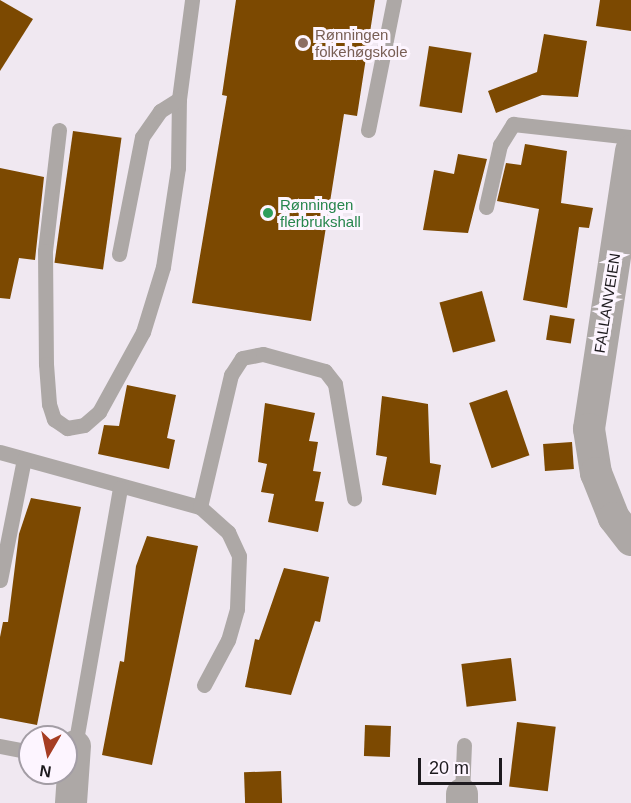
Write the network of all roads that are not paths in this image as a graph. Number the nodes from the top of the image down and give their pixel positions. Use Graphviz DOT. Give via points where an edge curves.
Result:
graph roads {
  1 [pos="192,0"];
  2 [pos="394,0"];
  3 [pos="179,99"];
  4 [pos="58,130"];
  5 [pos="368,130"];
  6 [pos="631,137"];
  7 [pos="631,151"];
  8 [pos="486,207"];
  9 [pos="119,254"];
  10 [pos="0,452"];
  11 [pos="24,459"];
  12 [pos="120,488"];
  13 [pos="354,498"];
  14 [pos="200,507"];
  15 [pos="631,540"];
  16 [pos="0,580"];
  17 [pos="204,685"];
  18 [pos="77,725"];
  19 [pos="0,746"];
  20 [pos="464,746"];
  21 [pos="18,750"];
  22 [pos="71,785"];
  23 [pos="462,798"];
  24 [pos="71,803"];
  1 -- 3 [label="lane"];
  2 -- 5 [label="lane"];
  3 -- 4 [label="lane" via="178,168 163,267 143,332 99,412 84,425 67,428 54,419 49,404 46,364 45,251"];
  3 -- 9 [label="lane" via="160,111 141,137"];
  6 -- 8 [label="lane" via="513,124 500,145"];
  7 -- 15 [label="street, FALLANVEIEN" via="589,429 596,473 615,518"];
  10 -- 11 [label="lane"];
  11 -- 12 [label="lane"];
  11 -- 16 [label="lane"];
  12 -- 14 [label="lane"];
  12 -- 18 [label="lane"];
  13 -- 14 [label="lane" via="335,384 325,371 263,354 242,358 231,375"];
  14 -- 17 [label="lane" via="228,532 241,577 228,640"];
  19 -- 21 [label="lane"];
  20 -- 23 [label="lane"];
  22 -- 24 [label="street"];
}
